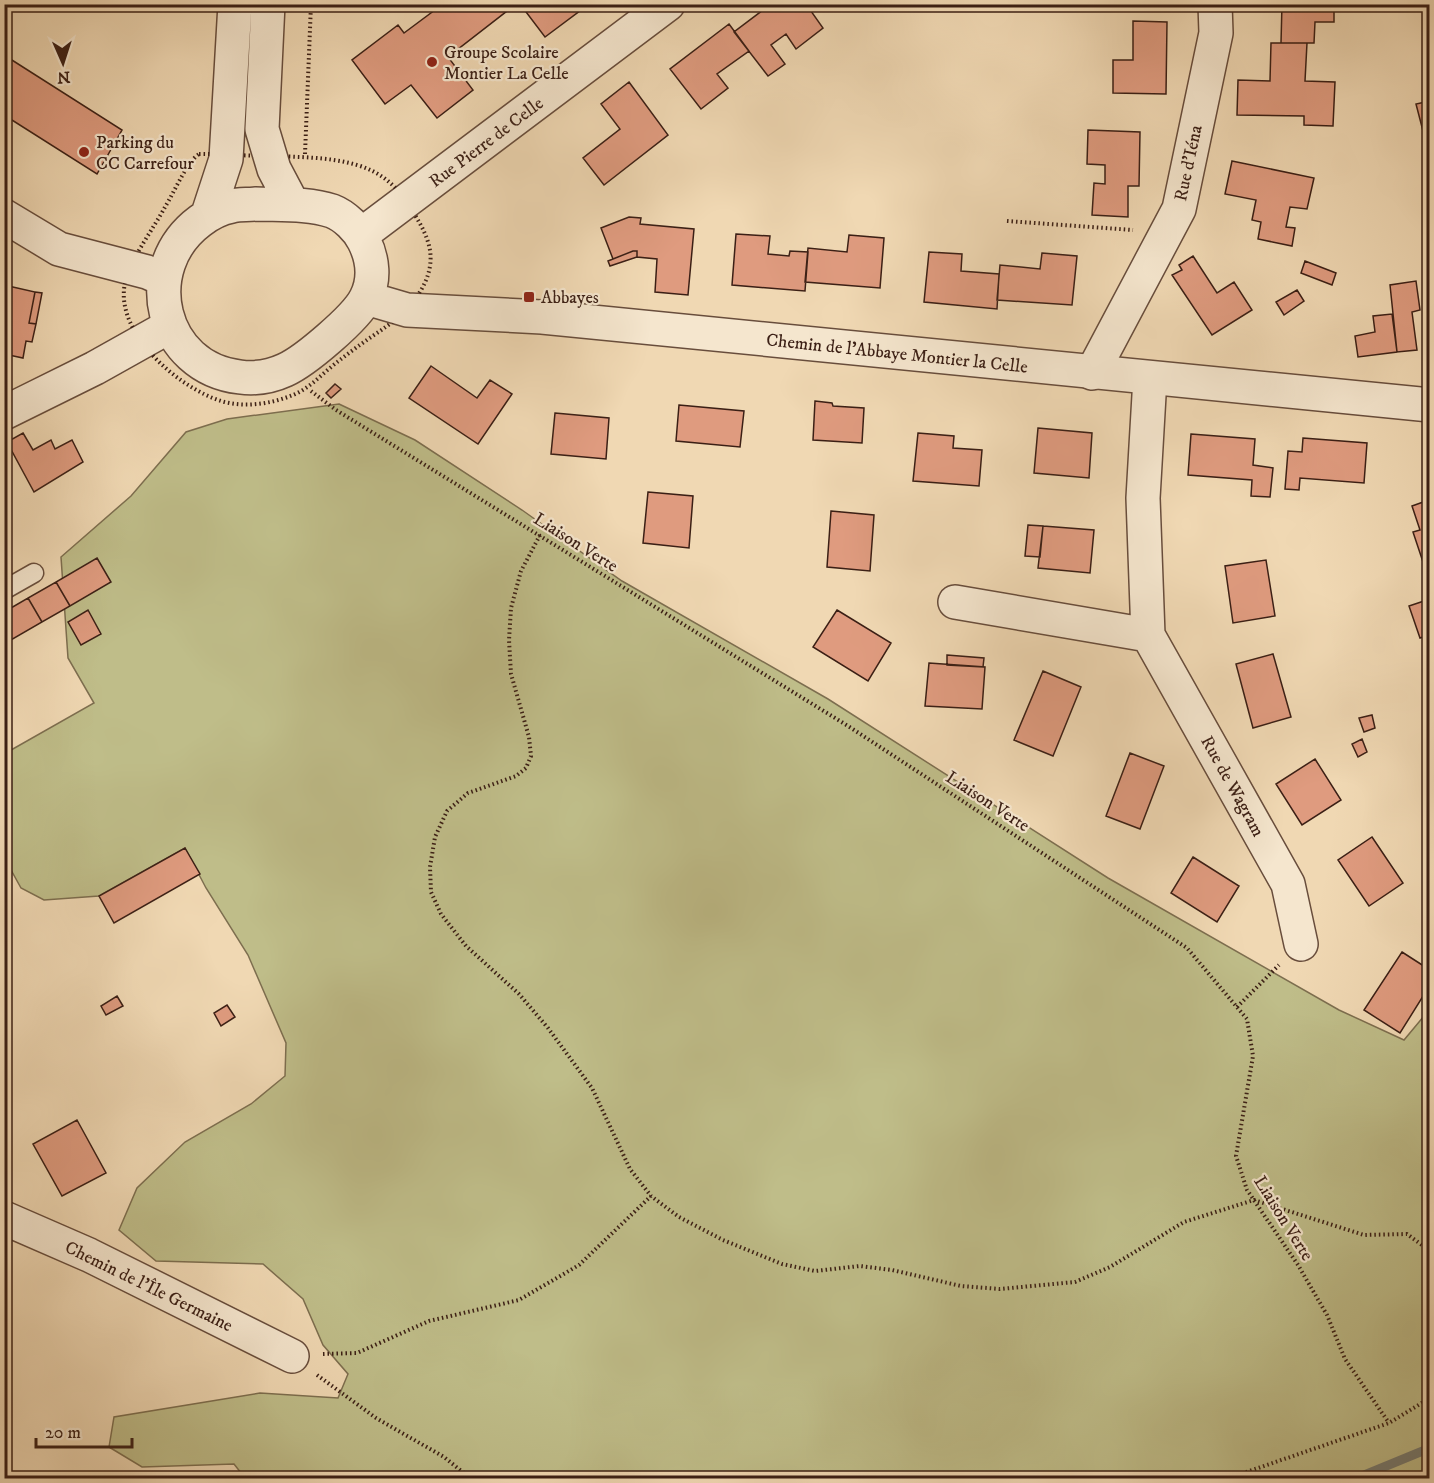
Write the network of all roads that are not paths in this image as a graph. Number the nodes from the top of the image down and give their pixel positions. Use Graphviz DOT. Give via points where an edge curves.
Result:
graph roads {
  1 [pos="235,4"];
  2 [pos="668,4"];
  3 [pos="1215,4"];
  4 [pos="263,9"];
  5 [pos="293,205"];
  6 [pos="208,214"];
  7 [pos="4,216"];
  8 [pos="361,235"];
  9 [pos="163,279"];
  10 [pos="366,298"];
  11 [pos="156,334"];
  12 [pos="1092,373"];
  13 [pos="1150,378"];
  14 [pos="1430,405"];
  15 [pos="4,413"];
  16 [pos="34,573"];
  17 [pos="4,590"];
  18 [pos="955,602"];
  19 [pos="1148,634"];
  20 [pos="1301,944"];
  21 [pos="4,1218"];
  22 [pos="292,1356"];
  1 -- 6 [label="street" via="227,154"];
  2 -- 8 [label="street, Rue Pierre de Celle"];
  3 -- 12 [label="street, Rue d'Iéna" via="1216,33 1179,208"];
  4 -- 5 [label="street" via="262,129 274,169"];
  5 -- 6 [label="street" via="231,206"];
  5 -- 8 [label="street" via="333,212"];
  6 -- 9 [label="street" via="187,230 171,254"];
  7 -- 9 [label="street" via="59,249"];
  8 -- 10 [label="street" via="372,267"];
  9 -- 11 [label="street" via="164,307"];
  10 -- 11 [label="street" via="356,313 297,364 262,377 219,372 198,361 181,345"];
  10 -- 12 [label="street, Chemin de l'Abbaye Montier la Celle" via="407,310 542,317"];
  11 -- 15 [label="street"];
  12 -- 13 [label="street, Chemin de l'Abbaye Montier la Celle"];
  13 -- 14 [label="street, Chemin de l'Abbaye Montier la Celle"];
  13 -- 19 [label="street, Rue de Wagram" via="1143,498"];
  16 -- 17 [label="lane"];
  18 -- 19 [label="street"];
  19 -- 20 [label="street, Rue de Wagram" via="1288,884"];
  21 -- 22 [label="street, Chemin de l'Île Germaine" via="89,1255"];
}
